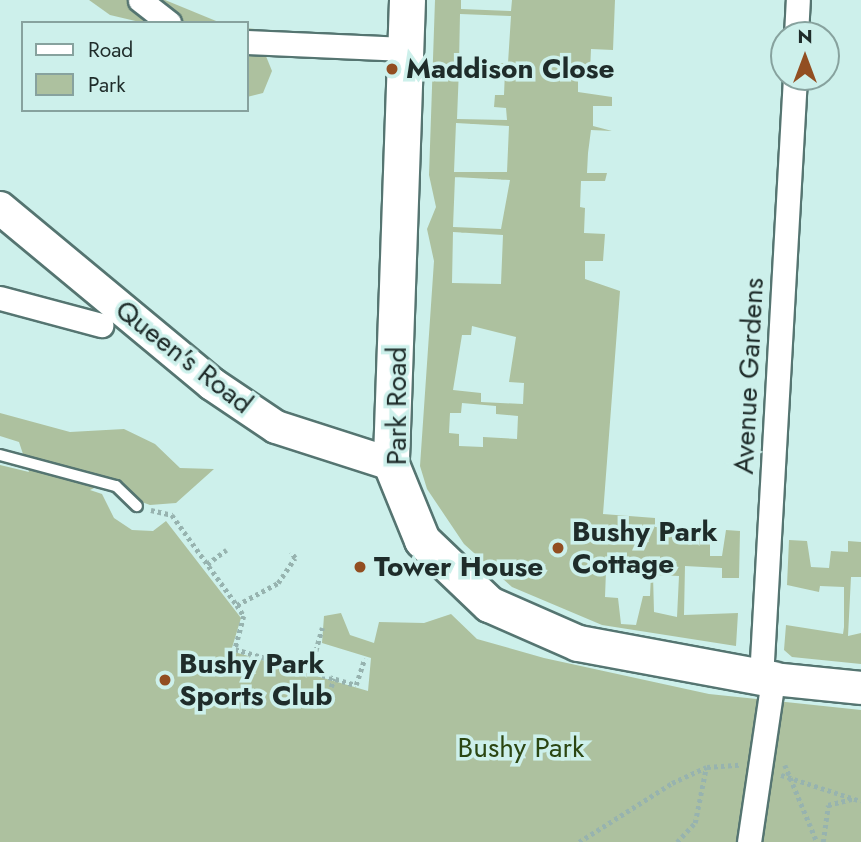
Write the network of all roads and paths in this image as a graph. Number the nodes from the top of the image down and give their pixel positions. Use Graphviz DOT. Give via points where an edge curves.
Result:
graph roads {
  1 [pos="140,0"];
  2 [pos="407,0"];
  3 [pos="798,0"];
  4 [pos="166,21"];
  5 [pos="797,21"];
  6 [pos="248,42"];
  7 [pos="405,49"];
  8 [pos="794,91"];
  9 [pos="0,208"];
  10 [pos="0,298"];
  11 [pos="102,325"];
  12 [pos="0,455"];
  13 [pos="391,464"];
  14 [pos="137,506"];
  15 [pos="226,550"];
  16 [pos="291,552"];
  17 [pos="207,564"];
  18 [pos="237,605"];
  19 [pos="322,628"];
  20 [pos="260,657"];
  21 [pos="365,658"];
  22 [pos="258,664"];
  23 [pos="310,671"];
  24 [pos="334,678"];
  25 [pos="767,679"];
  26 [pos="331,687"];
  27 [pos="861,688"];
  28 [pos="780,752"];
  29 [pos="707,767"];
  30 [pos="761,768"];
  31 [pos="788,778"];
  32 [pos="853,798"];
  33 [pos="861,801"];
  34 [pos="579,842"];
  35 [pos="677,842"];
  36 [pos="749,842"];
  37 [pos="817,842"];
  38 [pos="822,842"];
  1 -- 4 [label="street"];
  2 -- 7 [label="main road, Park Road"];
  3 -- 5 [label="street"];
  6 -- 7 [label="street"];
  7 -- 13 [label="main road, Park Road"];
  8 -- 25 [label="street, Avenue Gardens"];
  9 -- 13 [label="main road, Queen's Road" via="212,384 276,427"];
  10 -- 11 [label="street"];
  12 -- 14 [label="lane" via="116,486"];
  13 -- 25 [label="main road, Park Road" via="422,540 489,604 579,643"];
  14 -- 17 [label="path" via="173,515"];
  15 -- 17 [label="path"];
  16 -- 18 [label="path" via="295,558 278,583"];
  17 -- 18 [label="path"];
  18 -- 20 [label="path" via="244,616 235,649"];
  19 -- 23 [label="path"];
  20 -- 22 [label="path"];
  20 -- 23 [label="path"];
  21 -- 24 [label="path" via="356,685"];
  23 -- 24 [label="path"];
  24 -- 26 [label="path"];
  25 -- 27 [label="main road, Park Road"];
  25 -- 30 [label="street, Avenue Gardens"];
  28 -- 31 [label="path"];
  29 -- 30 [label="path"];
  29 -- 34 [label="path" via="622,809"];
  29 -- 35 [label="path" via="695,823"];
  30 -- 31 [label="path"];
  30 -- 36 [label="street, Avenue Gardens"];
  31 -- 32 [label="path"];
  31 -- 37 [label="path"];
  32 -- 33 [label="path"];
  32 -- 38 [label="path" via="828,805"];
}
